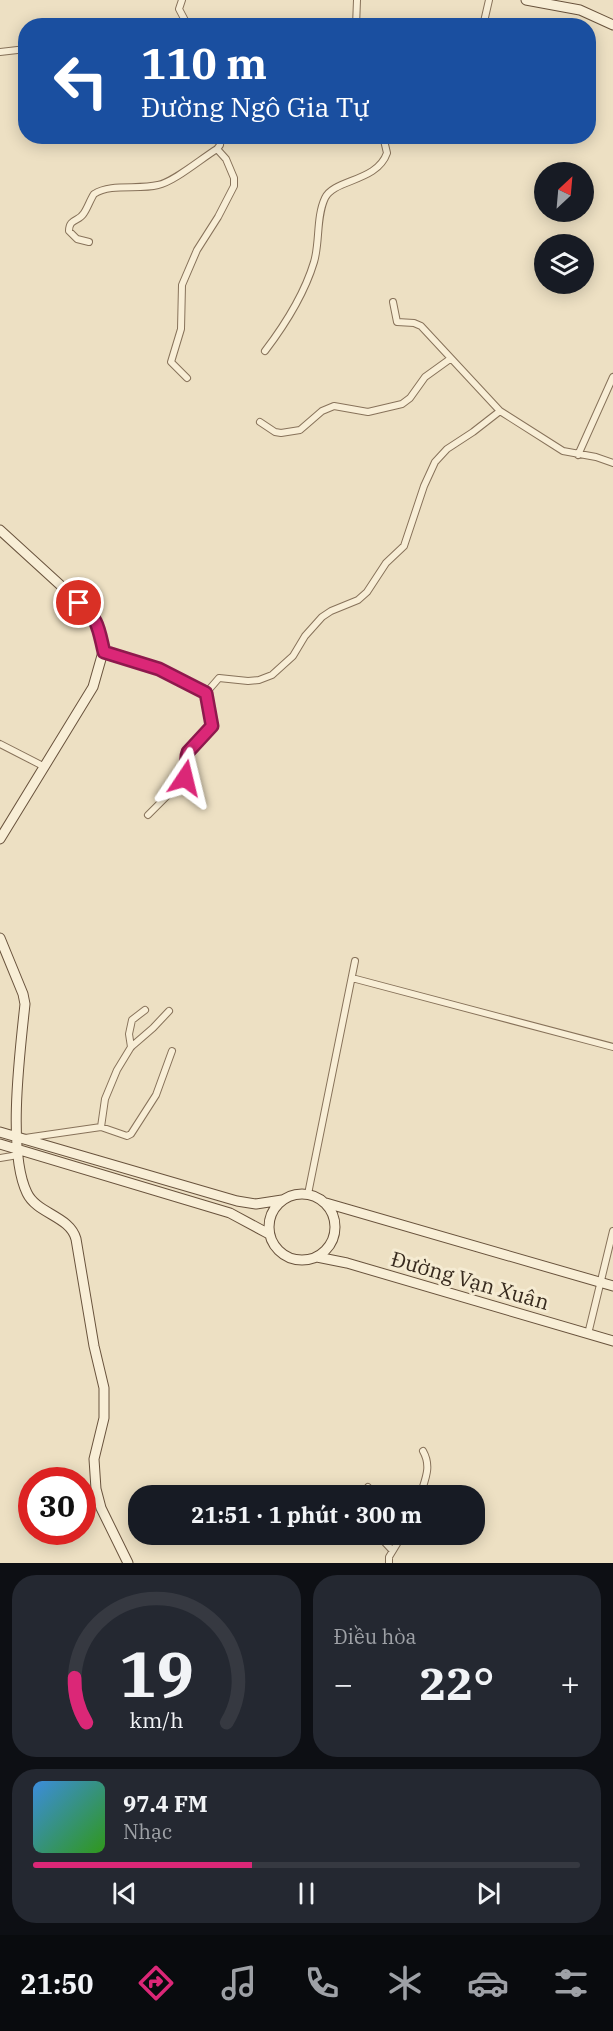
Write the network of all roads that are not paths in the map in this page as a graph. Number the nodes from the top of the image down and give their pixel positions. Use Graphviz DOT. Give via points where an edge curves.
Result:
graph roads {
  1 [pos="182,0"];
  2 [pos="357,0"];
  3 [pos="489,0"];
  4 [pos="526,0"];
  5 [pos="184,18"];
  6 [pos="356,18"];
  7 [pos="485,18"];
  8 [pos="611,24"];
  9 [pos="18,50"];
  10 [pos="0,52"];
  11 [pos="220,144"];
  12 [pos="385,144"];
  13 [pos="217,149"];
  14 [pos="89,242"];
  15 [pos="393,302"];
  16 [pos="265,351"];
  17 [pos="450,359"];
  18 [pos="613,377"];
  19 [pos="187,378"];
  20 [pos="500,411"];
  21 [pos="260,422"];
  22 [pos="578,455"];
  23 [pos="613,463"];
  24 [pos="0,530"];
  25 [pos="104,652"];
  26 [pos="206,693"];
  27 [pos="0,744"];
  28 [pos="45,767"];
  29 [pos="148,815"];
  30 [pos="1,835"];
  31 [pos="0,938"];
  32 [pos="355,961"];
  33 [pos="352,978"];
  34 [pos="145,1010"];
  35 [pos="169,1011"];
  36 [pos="131,1047"];
  37 [pos="613,1047"];
  38 [pos="172,1051"];
  39 [pos="101,1127"];
  40 [pos="0,1132"];
  41 [pos="21,1137"];
  42 [pos="0,1144"];
  43 [pos="18,1152"];
  44 [pos="0,1158"];
  45 [pos="308,1194"];
  46 [pos="282,1200"];
  47 [pos="326,1203"];
  48 [pos="613,1231"];
  49 [pos="269,1234"];
  50 [pos="317,1257"];
  51 [pos="600,1282"];
  52 [pos="613,1286"];
  53 [pos="588,1334"];
  54 [pos="613,1341"];
  55 [pos="423,1450"];
  56 [pos="424,1485"];
  57 [pos="388,1545"];
  58 [pos="396,1545"];
  59 [pos="393,1550"];
  60 [pos="128,1563"];
  61 [pos="389,1563"];
  1 -- 5 [label="street" via="179,9"];
  2 -- 6 [label="street"];
  3 -- 7 [label="street"];
  4 -- 8 [label="street" via="580,10"];
  9 -- 10 [label="street"];
  11 -- 13 [label="street"];
  12 -- 16 [label="street" via="387,153 382,161 364,177 333,189 325,198 313,265 287,320"];
  13 -- 14 [label="street" via="160,185 94,194 83,215 69,225 72,235"];
  13 -- 19 [label="street" via="226,159 234,186 197,250 182,287 181,329 171,362"];
  15 -- 17 [label="street" via="397,322 418,324"];
  17 -- 20 [label="street"];
  17 -- 21 [label="street" via="425,376 402,404 368,412 334,406 300,430 280,433"];
  18 -- 22 [label="street"];
  20 -- 22 [label="street" via="563,451"];
  20 -- 26 [label="street" via="435,462 404,546 386,563 368,592 322,617 276,672 263,679 219,678"];
  22 -- 23 [label="street"];
  24 -- 25 [label="street" via="92,614"];
  25 -- 26 [label="street" via="159,669"];
  25 -- 28 [label="street" via="93,687"];
  26 -- 29 [label="street" via="212,726 188,752 185,778"];
  27 -- 28 [label="street"];
  28 -- 30 [label="street"];
  31 -- 41 [label="street" via="25,1004"];
  32 -- 33 [label="street"];
  33 -- 37 [label="street"];
  33 -- 45 [label="street"];
  34 -- 36 [label="street" via="132,1020"];
  35 -- 36 [label="street"];
  36 -- 39 [label="street" via="107,1092"];
  38 -- 39 [label="street" via="156,1095 131,1134"];
  39 -- 41 [label="street"];
  40 -- 41 [label="street"];
  41 -- 43 [label="street"];
  41 -- 46 [label="street" via="237,1202"];
  42 -- 43 [label="street"];
  43 -- 44 [label="street"];
  43 -- 49 [label="street" via="230,1213"];
  43 -- 60 [label="street" via="28,1195 69,1227 76,1239 104,1388 104,1419 94,1460 96,1489"];
  45 -- 46 [label="street" via="294,1194"];
  45 -- 47 [label="street"];
  46 -- 49 [label="street" via="273,1209"];
  47 -- 50 [label="street" via="332,1212 335,1232 326,1251"];
  47 -- 51 [label="street, Đường Vạn Xuân"];
  48 -- 51 [label="street"];
  49 -- 50 [label="street" via="279,1251 288,1257"];
  50 -- 53 [label="street, Đường Vạn Xuân"];
  51 -- 52 [label="street, Đường Vạn Xuân"];
  51 -- 53 [label="street"];
  53 -- 54 [label="street, Đường Vạn Xuân"];
  55 -- 56 [label="street" via="428,1464"];
  57 -- 59 [label="street"];
  58 -- 59 [label="street"];
  59 -- 61 [label="street"];
}
